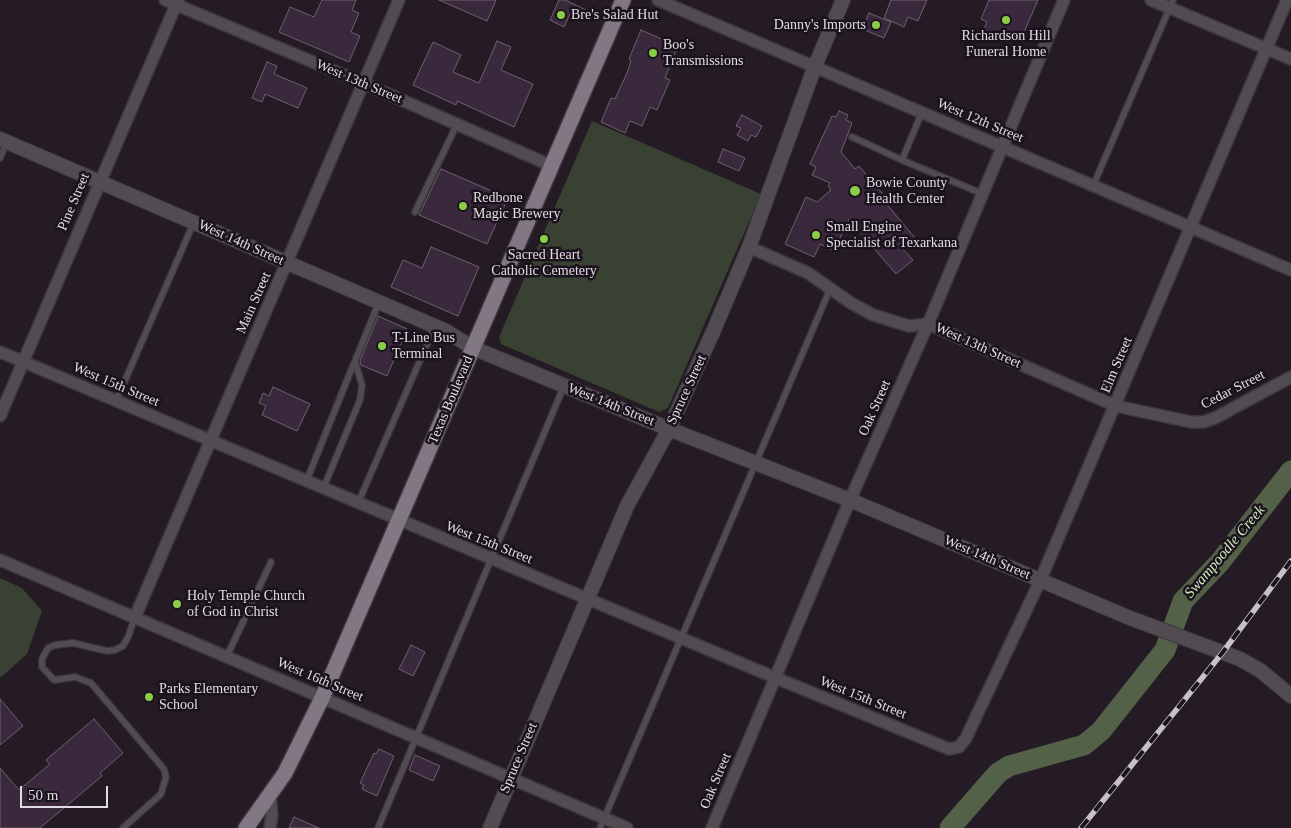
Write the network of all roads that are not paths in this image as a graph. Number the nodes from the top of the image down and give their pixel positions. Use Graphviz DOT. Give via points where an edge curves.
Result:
graph roads {
  1 [pos="399,0"];
  2 [pos="623,0"];
  3 [pos="658,0"];
  4 [pos="843,0"];
  5 [pos="1064,0"];
  6 [pos="1151,0"];
  7 [pos="1287,0"];
  8 [pos="173,2"];
  9 [pos="1171,4"];
  10 [pos="1267,49"];
  11 [pos="1291,59"];
  12 [pos="815,66"];
  13 [pos="363,83"];
  14 [pos="922,112"];
  15 [pos="457,124"];
  16 [pos="852,137"];
  17 [pos="3,140"];
  18 [pos="1003,147"];
  19 [pos="0,158"];
  20 [pos="902,160"];
  21 [pos="552,166"];
  22 [pos="99,181"];
  23 [pos="1093,186"];
  24 [pos="983,194"];
  25 [pos="415,212"];
  26 [pos="194,222"];
  27 [pos="1192,227"];
  28 [pos="749,247"];
  29 [pos="287,263"];
  30 [pos="1291,270"];
  31 [pos="830,289"];
  32 [pos="379,302"];
  33 [pos="928,324"];
  34 [pos="435,326"];
  35 [pos="473,348"];
  36 [pos="0,352"];
  37 [pos="355,361"];
  38 [pos="23,362"];
  39 [pos="1291,376"];
  40 [pos="564,386"];
  41 [pos="116,401"];
  42 [pos="1116,406"];
  43 [pos="0,416"];
  44 [pos="1188,420"];
  45 [pos="669,429"];
  46 [pos="210,440"];
  47 [pos="756,463"];
  48 [pos="306,482"];
  49 [pos="323,489"];
  50 [pos="850,500"];
  51 [pos="357,504"];
  52 [pos="400,522"];
  53 [pos="0,560"];
  54 [pos="492,560"];
  55 [pos="271,562"];
  56 [pos="1040,581"];
  57 [pos="587,599"];
  58 [pos="135,617"];
  59 [pos="681,639"];
  60 [pos="227,656"];
  61 [pos="776,678"];
  62 [pos="1291,696"];
  63 [pos="322,698"];
  64 [pos="416,737"];
  65 [pos="966,738"];
  66 [pos="511,777"];
  67 [pos="270,796"];
  68 [pos="602,823"];
  69 [pos="123,828"];
  70 [pos="246,828"];
  71 [pos="270,828"];
  72 [pos="378,828"];
  73 [pos="490,828"];
  74 [pos="627,828"];
  75 [pos="712,828"];
  1 -- 13 [label="street, Main Street"];
  2 -- 21 [label="main road, Texas Boulevard"];
  3 -- 12 [label="street, West 12th Street"];
  4 -- 12 [label="street, Spruce Street"];
  5 -- 18 [label="street, Oak Street"];
  6 -- 9 [label="street"];
  7 -- 10 [label="street, Elm Street"];
  8 -- 13 [label="street, West 13th Street"];
  8 -- 22 [label="street, Pine Street"];
  9 -- 10 [label="street"];
  9 -- 23 [label="lane"];
  10 -- 11 [label="street"];
  10 -- 27 [label="street, Elm Street"];
  12 -- 14 [label="street, West 12th Street"];
  12 -- 28 [label="street, Spruce Street"];
  13 -- 15 [label="street, West 13th Street"];
  13 -- 29 [label="street, Main Street"];
  14 -- 18 [label="street, West 12th Street"];
  14 -- 20 [label="lane"];
  15 -- 21 [label="street, West 13th Street"];
  15 -- 25 [label="lane"];
  16 -- 20 [label="lane"];
  17 -- 19 [label="lane"];
  17 -- 22 [label="street, West 14th Street"];
  18 -- 23 [label="street, West 12th Street"];
  18 -- 24 [label="street, Oak Street"];
  20 -- 24 [label="lane"];
  21 -- 35 [label="main road, Texas Boulevard"];
  22 -- 26 [label="street, West 14th Street"];
  22 -- 38 [label="street, Pine Street"];
  23 -- 27 [label="street, West 12th Street"];
  24 -- 33 [label="street, Oak Street"];
  26 -- 29 [label="street, West 14th Street"];
  26 -- 41 [label="lane"];
  27 -- 30 [label="street, West 12th Street"];
  27 -- 42 [label="street, Elm Street"];
  28 -- 31 [label="street, West 13th Street" via="808,273"];
  28 -- 45 [label="street, Spruce Street"];
  29 -- 32 [label="street, West 14th Street"];
  29 -- 46 [label="street, Main Street"];
  31 -- 33 [label="street, West 13th Street" via="873,315 910,326"];
  31 -- 47 [label="lane"];
  32 -- 34 [label="street, West 14th Street"];
  32 -- 37 [label="lane"];
  33 -- 42 [label="street, West 13th Street"];
  33 -- 50 [label="street, Oak Street"];
  34 -- 35 [label="street, West 14th Street"];
  34 -- 51 [label="lane"];
  35 -- 40 [label="street, West 14th Street"];
  35 -- 52 [label="main road, Texas Boulevard"];
  36 -- 38 [label="street, West 15th Street"];
  37 -- 48 [label="lane"];
  37 -- 49 [label="lane" via="362,385 360,400"];
  38 -- 41 [label="street, West 15th Street"];
  38 -- 43 [label="street, Pine Street"];
  39 -- 44 [label="street, Cedar Street" via="1215,418 1204,422"];
  40 -- 45 [label="street, West 14th Street"];
  40 -- 54 [label="lane"];
  41 -- 46 [label="street, West 15th Street"];
  42 -- 44 [label="street, West 13th Street"];
  42 -- 56 [label="street, Elm Street"];
  45 -- 47 [label="street, West 14th Street"];
  45 -- 57 [label="street, Spruce Street" via="636,487"];
  46 -- 48 [label="street, West 15th Street"];
  46 -- 58 [label="street, Main Street"];
  47 -- 50 [label="street, West 14th Street"];
  47 -- 59 [label="lane"];
  48 -- 49 [label="street, West 15th Street"];
  49 -- 51 [label="street, West 15th Street"];
  50 -- 56 [label="street, West 14th Street"];
  50 -- 61 [label="street, Oak Street"];
  51 -- 52 [label="street, West 15th Street"];
  52 -- 54 [label="street, West 15th Street"];
  52 -- 63 [label="main road, Texas Boulevard"];
  53 -- 58 [label="street, West 16th Street"];
  54 -- 57 [label="street, West 15th Street"];
  54 -- 64 [label="lane"];
  55 -- 60 [label="lane"];
  56 -- 62 [label="street, West 14th Street" via="1230,655 1261,671"];
  56 -- 65 [label="street, Elm Street"];
  57 -- 59 [label="street, West 15th Street"];
  57 -- 66 [label="street, Spruce Street"];
  58 -- 60 [label="street, West 16th Street"];
  58 -- 69 [label="lane" via="123,646 115,650 107,652 73,643 64,644 48,648 42,659 42,667 50,678 85,679 100,691 164,768 166,777 161,794"];
  59 -- 61 [label="street, West 15th Street"];
  59 -- 68 [label="lane"];
  60 -- 63 [label="street, West 16th Street"];
  61 -- 65 [label="street, West 15th Street" via="949,749 959,746"];
  61 -- 75 [label="street, Oak Street"];
  63 -- 64 [label="street, West 16th Street"];
  63 -- 67 [label="main road, Texas Boulevard" via="298,749"];
  64 -- 66 [label="street, West 16th Street"];
  64 -- 72 [label="lane"];
  66 -- 68 [label="street, West 16th Street"];
  66 -- 73 [label="street, Spruce Street"];
  67 -- 70 [label="main road, Texas Boulevard"];
  67 -- 71 [label="street"];
  68 -- 74 [label="street, West 16th Street"];
}
